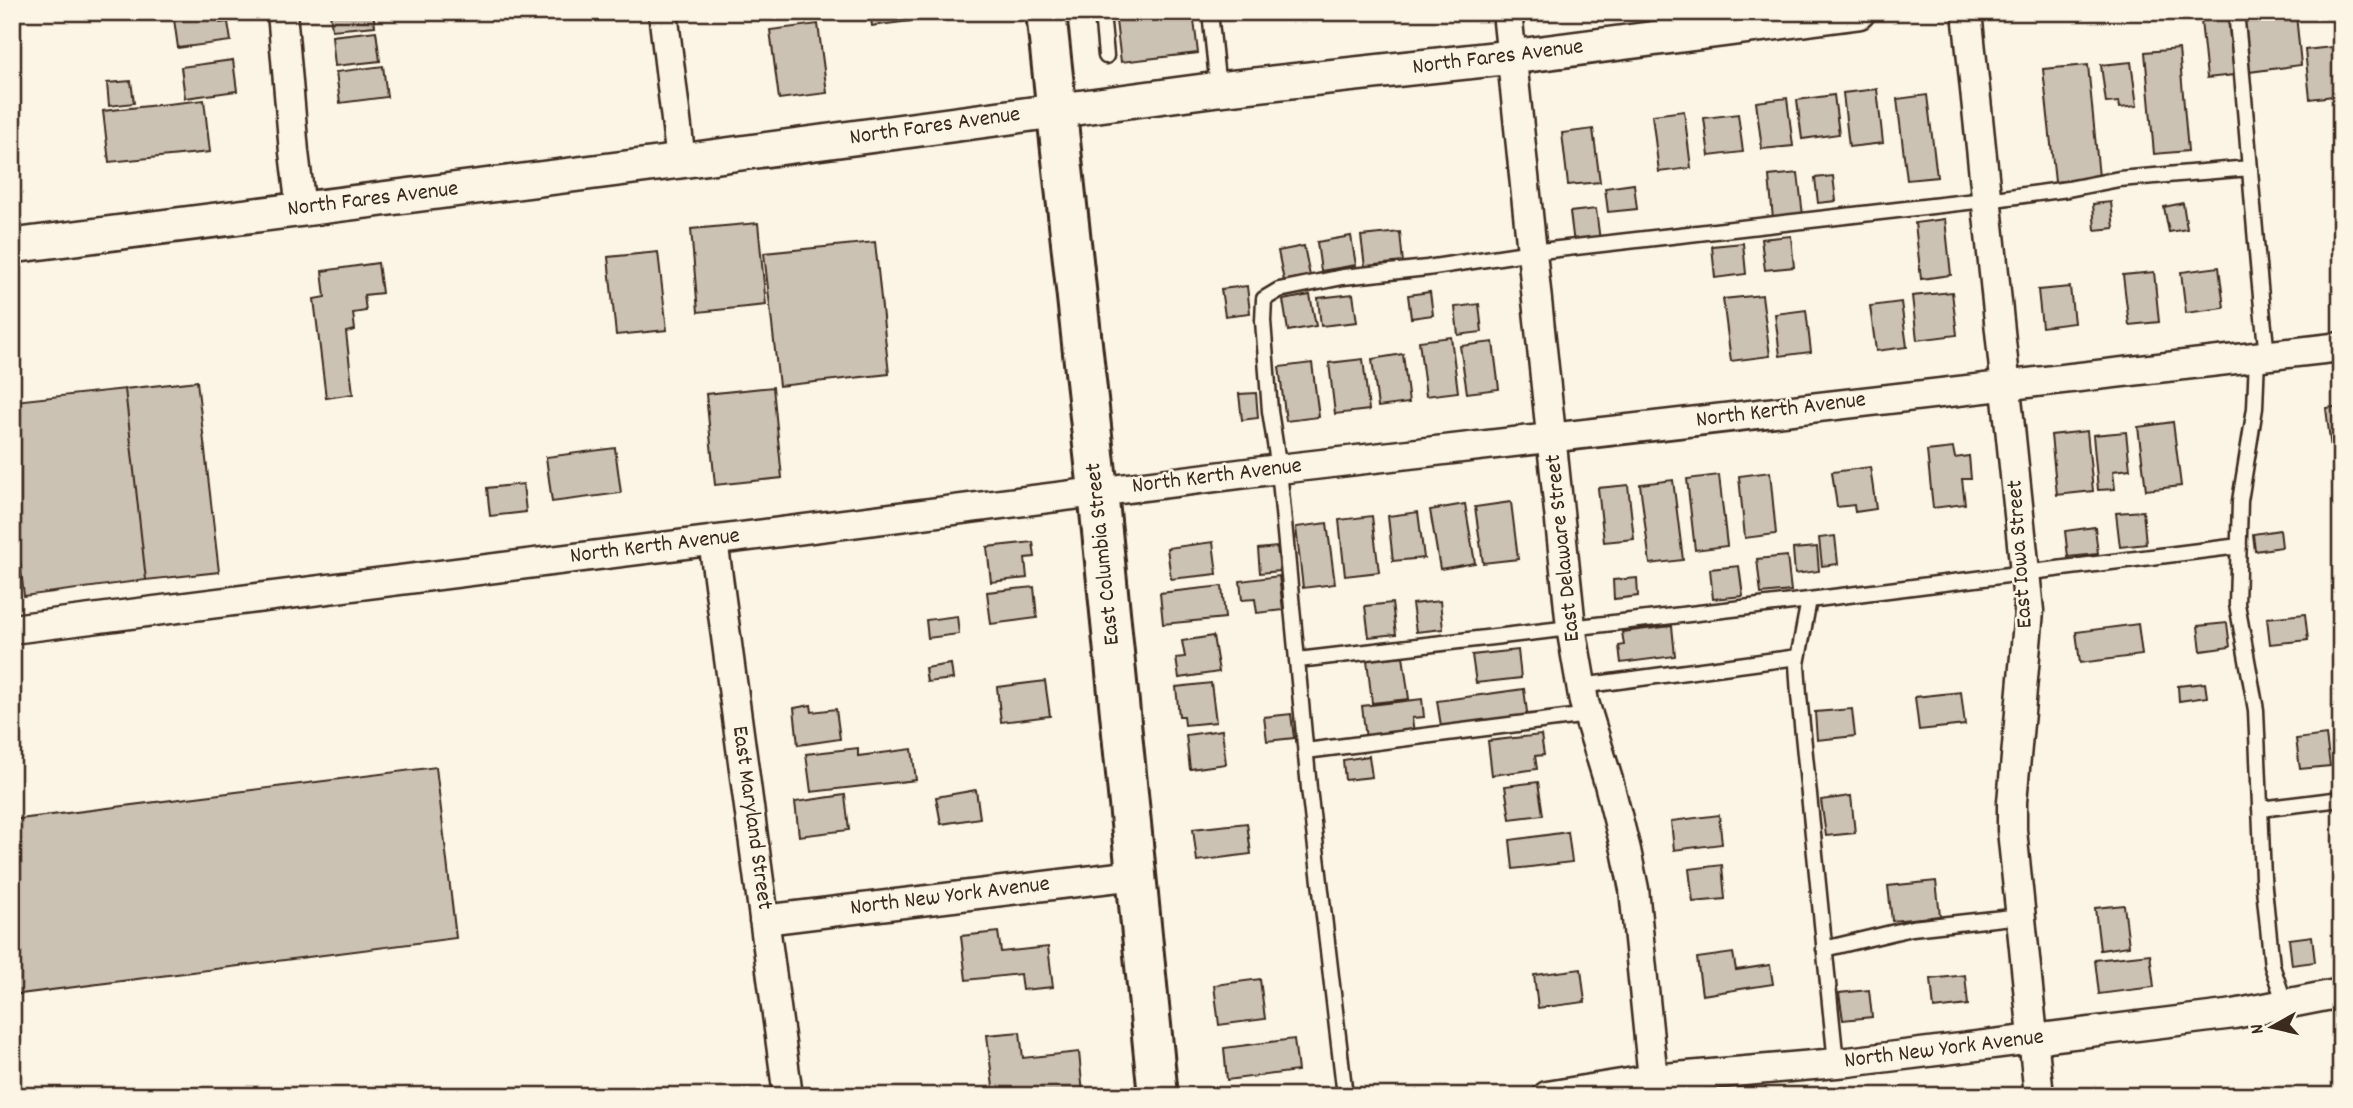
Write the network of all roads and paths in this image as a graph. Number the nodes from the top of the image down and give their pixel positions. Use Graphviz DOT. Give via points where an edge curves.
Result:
graph roads {
  1 [pos="282,12"];
  2 [pos="663,12"];
  3 [pos="1046,12"];
  4 [pos="1102,12"];
  5 [pos="1210,12"];
  6 [pos="1507,12"];
  7 [pos="1858,12"];
  8 [pos="1968,12"];
  9 [pos="2235,12"];
  10 [pos="1106,56"];
  11 [pos="1512,57"];
  12 [pos="1218,89"];
  13 [pos="1055,111"];
  14 [pos="681,161"];
  15 [pos="2250,168"];
  16 [pos="1987,199"];
  17 [pos="301,209"];
  18 [pos="12,246"];
  19 [pos="1532,252"];
  20 [pos="2341,347"];
  21 [pos="2262,355"];
  22 [pos="2006,385"];
  23 [pos="1552,437"];
  24 [pos="1279,469"];
  25 [pos="1098,491"];
  26 [pos="713,540"];
  27 [pos="2239,547"];
  28 [pos="2026,573"];
  29 [pos="1809,600"];
  30 [pos="1571,626"];
  31 [pos="12,629"];
  32 [pos="1798,657"];
  33 [pos="1298,660"];
  34 [pos="1581,686"];
  35 [pos="1588,715"];
  36 [pos="1306,751"];
  37 [pos="2341,799"];
  38 [pos="2260,808"];
  39 [pos="1135,875"];
  40 [pos="2021,916"];
  41 [pos="764,920"];
  42 [pos="1824,949"];
  43 [pos="2341,993"];
  44 [pos="2285,1004"];
  45 [pos="2033,1039"];
  46 [pos="1836,1063"];
  47 [pos="1653,1079"];
  48 [pos="788,1096"];
  49 [pos="1158,1096"];
  50 [pos="1345,1096"];
  51 [pos="1547,1096"];
  52 [pos="2039,1096"];
  1 -- 17 [label="street"];
  2 -- 14 [label="street"];
  3 -- 13 [label="main road, East Columbia Street"];
  4 -- 10 [label="lane"];
  5 -- 12 [label="lane"];
  6 -- 11 [label="street, East Delaware Street"];
  7 -- 11 [label="street, North Fares Avenue"];
  8 -- 16 [label="street, East Iowa Street"];
  9 -- 15 [label="lane"];
  11 -- 12 [label="street, North Fares Avenue"];
  11 -- 19 [label="street, East Delaware Street"];
  12 -- 13 [label="street, North Fares Avenue"];
  13 -- 14 [label="street, North Fares Avenue"];
  13 -- 25 [label="main road, East Columbia Street"];
  14 -- 17 [label="street, North Fares Avenue"];
  15 -- 16 [label="lane" via="2119,179"];
  15 -- 21 [label="lane"];
  16 -- 19 [label="lane"];
  16 -- 22 [label="street, East Iowa Street"];
  17 -- 18 [label="street, North Fares Avenue"];
  19 -- 23 [label="street, East Delaware Street"];
  19 -- 24 [label="lane" via="1343,277 1279,290 1264,299 1270,411"];
  20 -- 21 [label="street, North Kerth Avenue"];
  21 -- 22 [label="street, North Kerth Avenue"];
  21 -- 27 [label="lane" via="2240,501"];
  22 -- 23 [label="street, North Kerth Avenue"];
  22 -- 28 [label="street, East Iowa Street"];
  23 -- 24 [label="street, North Kerth Avenue"];
  23 -- 30 [label="street, East Delaware Street"];
  24 -- 25 [label="street, North Kerth Avenue"];
  24 -- 33 [label="lane"];
  25 -- 26 [label="street, North Kerth Avenue"];
  25 -- 39 [label="main road, East Columbia Street"];
  26 -- 31 [label="street, North Kerth Avenue"];
  26 -- 41 [label="street, East Maryland Street"];
  27 -- 28 [label="lane"];
  27 -- 38 [label="lane" via="2238,604 2256,710"];
  28 -- 29 [label="lane"];
  28 -- 40 [label="street, East Iowa Street" via="2029,611 2012,811"];
  29 -- 30 [label="lane"];
  29 -- 32 [label="lane"];
  30 -- 33 [label="lane"];
  30 -- 34 [label="street, East Delaware Street"];
  32 -- 34 [label="lane"];
  32 -- 42 [label="lane"];
  33 -- 36 [label="lane"];
  34 -- 35 [label="street, East Delaware Street"];
  35 -- 36 [label="lane"];
  35 -- 47 [label="street, East Delaware Street" via="1634,889"];
  36 -- 50 [label="lane"];
  37 -- 38 [label="lane"];
  38 -- 44 [label="lane" via="2272,966"];
  39 -- 41 [label="street, North New York Avenue"];
  39 -- 49 [label="main road, East Columbia Street"];
  40 -- 42 [label="lane" via="1912,928"];
  40 -- 45 [label="street, East Iowa Street"];
  41 -- 48 [label="street, East Maryland Street"];
  42 -- 46 [label="lane"];
  43 -- 44 [label="street, North New York Avenue"];
  44 -- 45 [label="street, North New York Avenue"];
  45 -- 46 [label="street, North New York Avenue"];
  45 -- 52 [label="street, East Iowa Street"];
  46 -- 47 [label="street, North New York Avenue"];
  47 -- 51 [label="street, North New York Avenue"];
}
